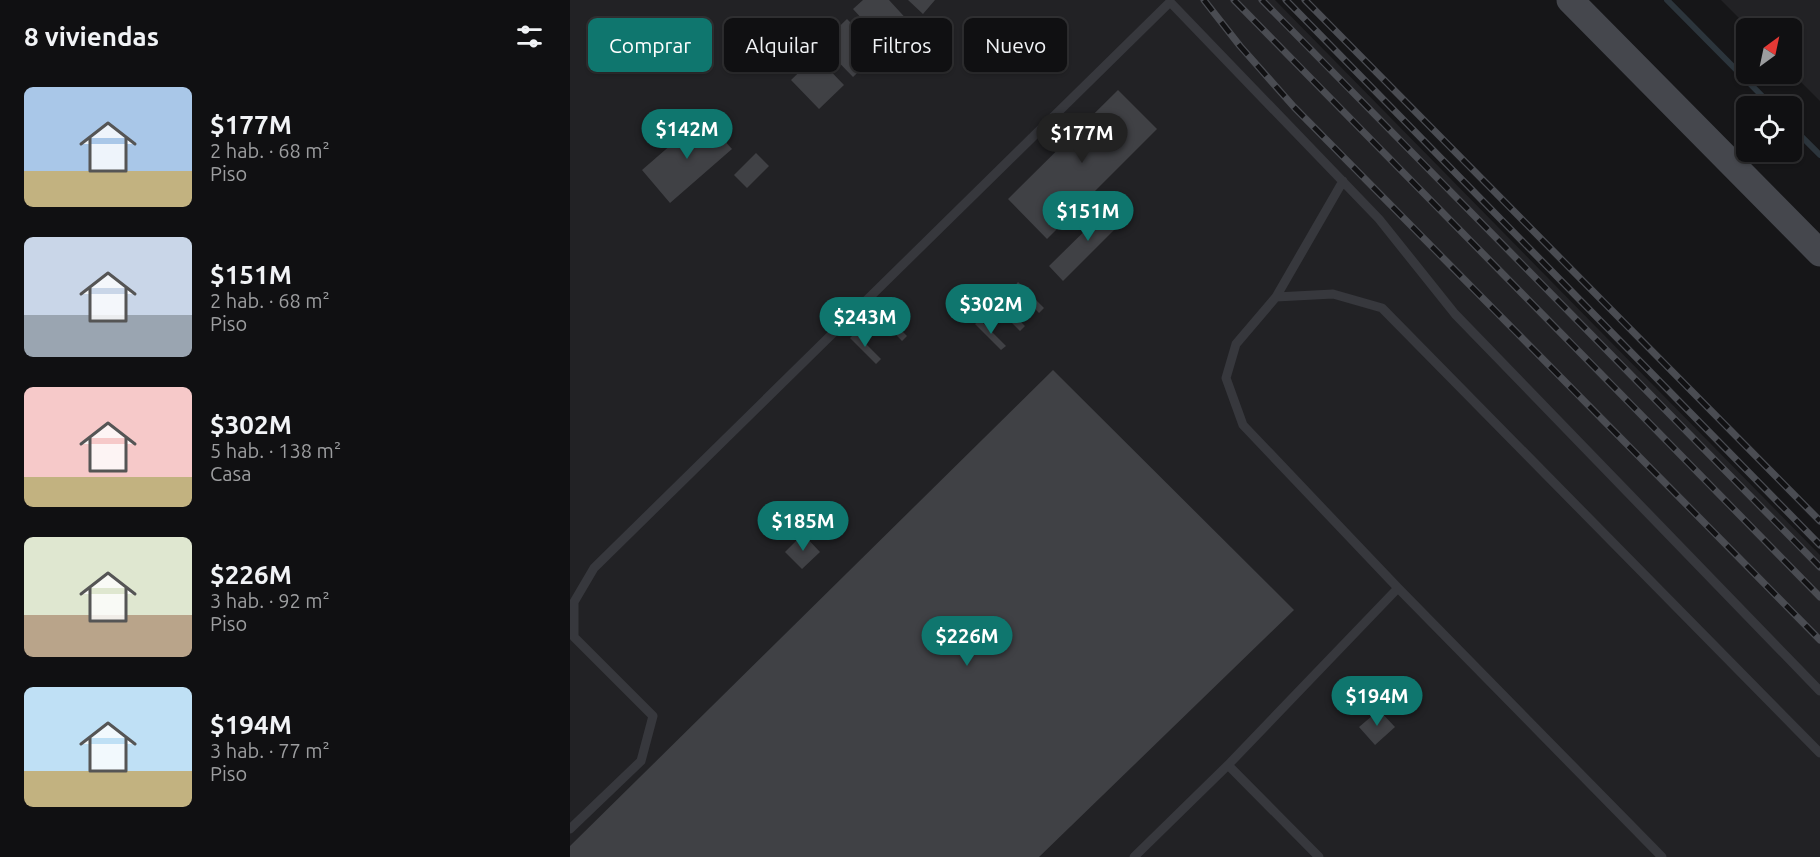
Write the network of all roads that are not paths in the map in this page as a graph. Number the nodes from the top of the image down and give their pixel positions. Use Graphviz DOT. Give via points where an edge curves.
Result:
graph roads {
  1 [pos="1570,0"];
  2 [pos="1343,181"];
  3 [pos="1820,253"];
  4 [pos="1276,297"];
  5 [pos="1398,588"];
  6 [pos="1820,691"];
  7 [pos="1820,753"];
  8 [pos="1228,765"];
  9 [pos="570,829"];
  10 [pos="1134,857"];
  11 [pos="1319,857"];
  12 [pos="1662,857"];
  1 -- 3 [label="main road"];
  2 -- 4 [label="lane"];
  2 -- 6 [label="lane" via="1379,219 1455,314"];
  2 -- 9 [label="lane" via="1170,2 594,568 574,602 574,637 653,716 641,761"];
  4 -- 5 [label="lane" via="1236,344 1226,378 1243,425"];
  4 -- 7 [label="lane" via="1333,294 1382,308"];
  5 -- 8 [label="lane"];
  5 -- 12 [label="lane"];
  8 -- 10 [label="lane"];
  8 -- 11 [label="lane"];
}
